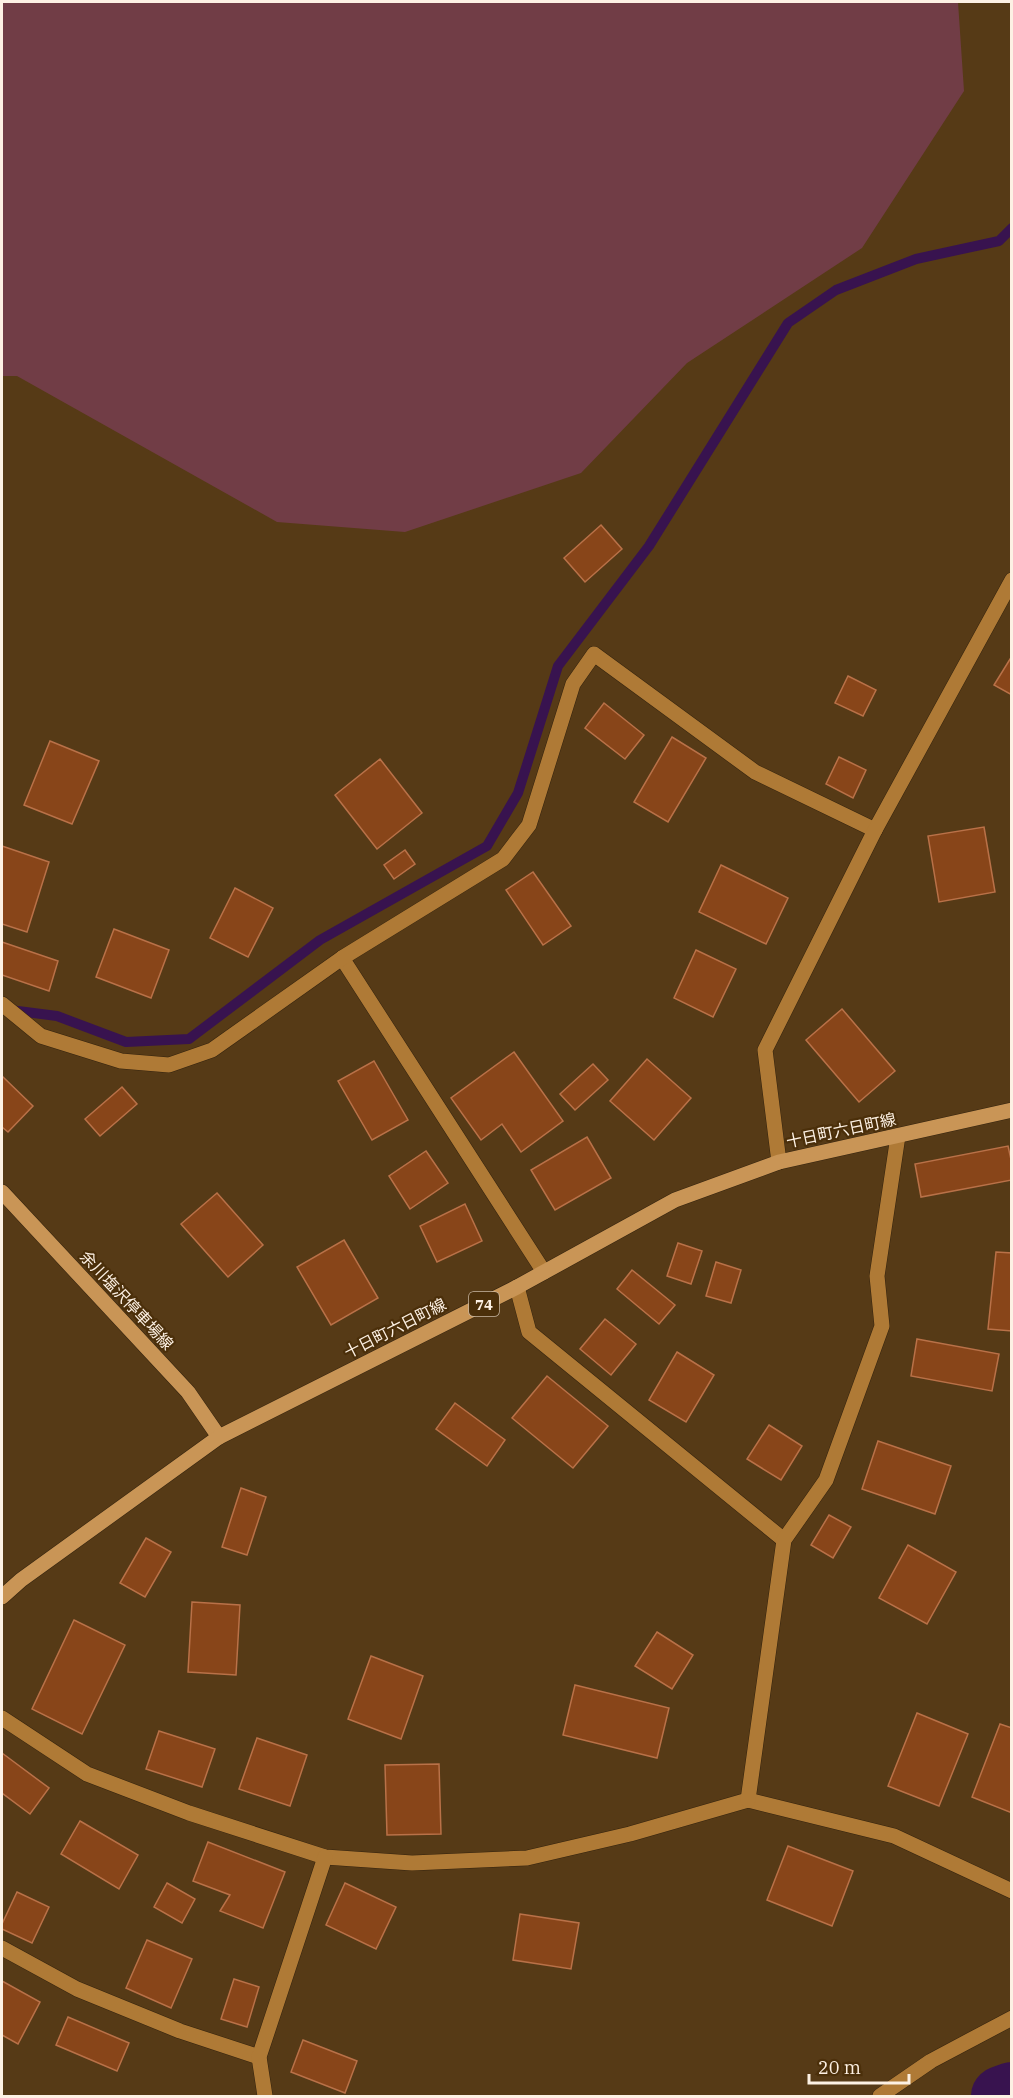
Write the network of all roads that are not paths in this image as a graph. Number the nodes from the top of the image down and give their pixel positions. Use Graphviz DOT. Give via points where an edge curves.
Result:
graph roads {
  1 [pos="1011,580"];
  2 [pos="875,830"];
  3 [pos="342,958"];
  4 [pos="2,1004"];
  5 [pos="1011,1110"];
  6 [pos="898,1136"];
  7 [pos="779,1162"];
  8 [pos="2,1192"];
  9 [pos="543,1272"];
  10 [pos="517,1287"];
  11 [pos="219,1437"];
  12 [pos="784,1540"];
  13 [pos="2,1597"];
  14 [pos="2,1718"];
  15 [pos="748,1800"];
  16 [pos="325,1857"];
  17 [pos="1011,1891"];
  18 [pos="2,1948"];
  19 [pos="1011,2018"];
  20 [pos="259,2057"];
  21 [pos="265,2097"];
  22 [pos="880,2097"];
  1 -- 2 [label="street"];
  2 -- 3 [label="street" via="755,771 594,654 573,684 529,825 503,859"];
  2 -- 7 [label="street" via="765,1050"];
  3 -- 4 [label="street" via="212,1050 169,1065 121,1061 41,1036"];
  3 -- 9 [label="street"];
  5 -- 6 [label="main road, 十日町六日町線 / 74"];
  6 -- 7 [label="main road, 十日町六日町線 / 74"];
  6 -- 12 [label="street" via="877,1276 882,1326 826,1480"];
  7 -- 9 [label="main road, 十日町六日町線 / 74" via="675,1200"];
  8 -- 11 [label="main road, 余川塩沢停車場線" via="188,1392"];
  9 -- 10 [label="main road, 十日町六日町線 / 74"];
  10 -- 11 [label="main road, 十日町六日町線 / 74"];
  10 -- 12 [label="street" via="529,1332"];
  11 -- 13 [label="main road, 十日町六日町線 / 74"];
  12 -- 15 [label="street"];
  14 -- 16 [label="street" via="87,1774 189,1813"];
  15 -- 16 [label="street" via="527,1858 412,1863"];
  15 -- 17 [label="street" via="894,1836"];
  16 -- 20 [label="street"];
  18 -- 20 [label="street" via="77,1989 180,2031"];
  19 -- 22 [label="street" via="931,2061"];
  20 -- 21 [label="street"];
}
